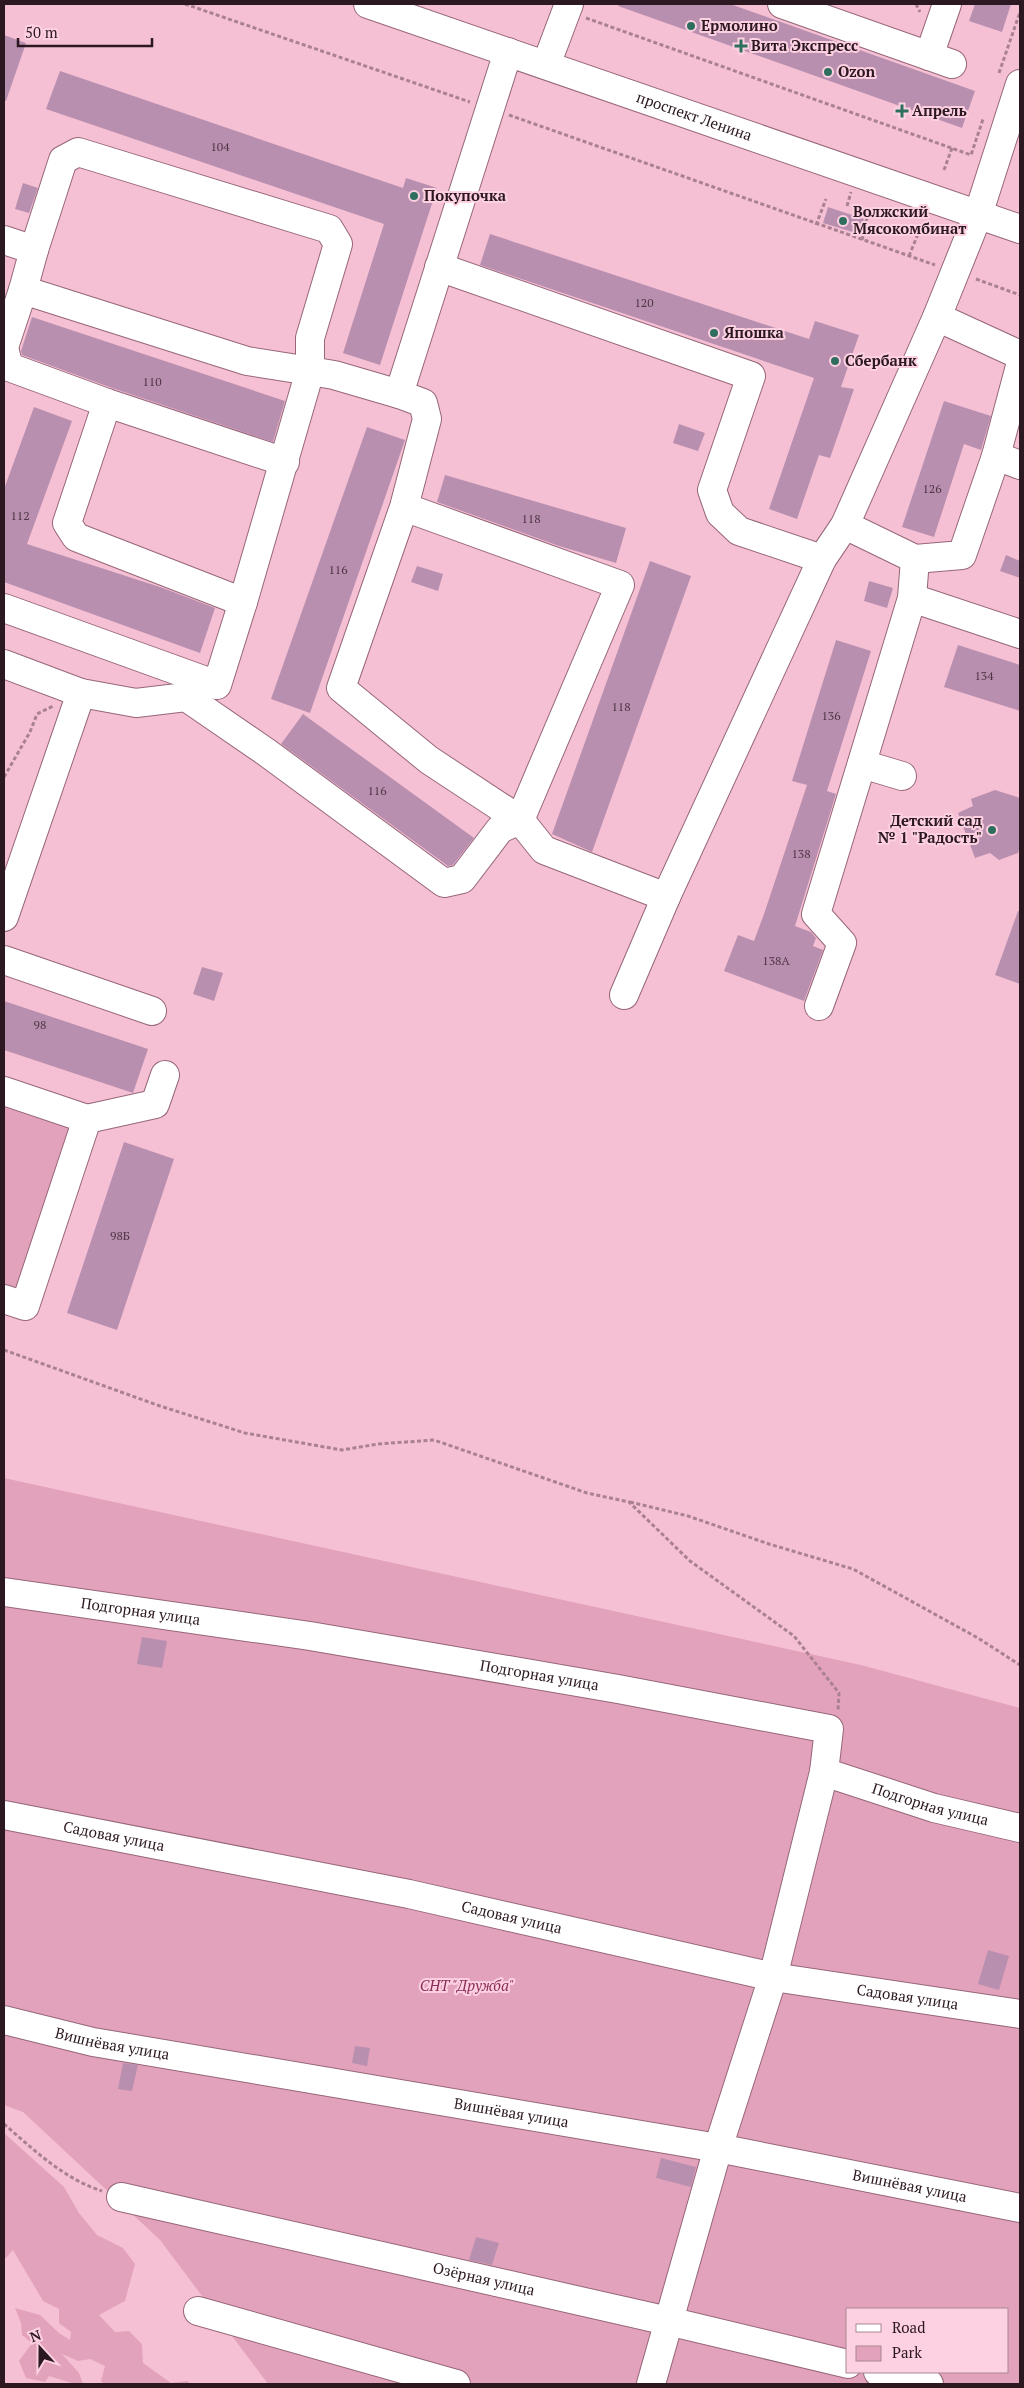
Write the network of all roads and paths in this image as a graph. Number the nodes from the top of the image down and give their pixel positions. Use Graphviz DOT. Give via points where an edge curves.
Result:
graph roads {
  1 [pos="184,4"];
  2 [pos="782,4"];
  3 [pos="947,4"];
  4 [pos="380,6"];
  5 [pos="567,7"];
  6 [pos="1020,12"];
  7 [pos="508,52"];
  8 [pos="546,65"];
  9 [pos="1009,79"];
  10 [pos="491,109"];
  11 [pos="986,110"];
  12 [pos="952,148"];
  13 [pos="944,170"];
  14 [pos="826,199"];
  15 [pos="868,213"];
  16 [pos="978,214"];
  17 [pos="922,224"];
  18 [pos="816,225"];
  19 [pos="1020,229"];
  20 [pos="4,240"];
  21 [pos="862,240"];
  22 [pos="34,250"];
  23 [pos="909,256"];
  24 [pos="439,267"];
  25 [pos="954,271"];
  26 [pos="23,290"];
  27 [pos="1020,295"];
  28 [pos="938,317"];
  29 [pos="1020,355"];
  30 [pos="5,361"];
  31 [pos="1020,366"];
  32 [pos="310,370"];
  33 [pos="399,394"];
  34 [pos="107,403"];
  35 [pos="1008,461"];
  36 [pos="285,462"];
  37 [pos="404,506"];
  38 [pos="844,525"];
  39 [pos="914,559"];
  40 [pos="822,560"];
  41 [pos="912,598"];
  42 [pos="243,602"];
  43 [pos="4,608"];
  44 [pos="1020,634"];
  45 [pos="4,664"];
  46 [pos="81,693"];
  47 [pos="862,764"];
  48 [pos="902,776"];
  49 [pos="4,777"];
  50 [pos="520,820"];
  51 [pos="666,897"];
  52 [pos="4,917"];
  53 [pos="4,960"];
  54 [pos="624,994"];
  55 [pos="819,1006"];
  56 [pos="152,1010"];
  57 [pos="165,1075"];
  58 [pos="4,1090"];
  59 [pos="88,1119"];
  60 [pos="4,1299"];
  61 [pos="4,1350"];
  62 [pos="629,1502"];
  63 [pos="4,1592"];
  64 [pos="1020,1666"];
  65 [pos="830,1729"];
  66 [pos="824,1772"];
  67 [pos="4,1814"];
  68 [pos="1020,1828"];
  69 [pos="774,1977"];
  70 [pos="1020,2014"];
  71 [pos="4,2020"];
  72 [pos="4,2124"];
  73 [pos="718,2148"];
  74 [pos="121,2197"];
  75 [pos="1020,2208"];
  76 [pos="198,2311"];
  77 [pos="668,2321"];
  78 [pos="846,2364"];
  79 [pos="882,2373"];
  80 [pos="456,2384"];
  81 [pos="650,2384"];
  82 [pos="929,2384"];
  1 -- 10 [label="path"];
  2 -- 3 [label="street" via="940,60"];
  4 -- 7 [label="street, проспект Ленина"];
  5 -- 8 [label="street"];
  5 -- 12 [label="path"];
  6 -- 9 [label="path"];
  7 -- 8 [label="street, проспект Ленина"];
  7 -- 10 [label="street"];
  8 -- 16 [label="street, проспект Ленина"];
  9 -- 16 [label="street"];
  10 -- 18 [label="path"];
  10 -- 24 [label="street"];
  11 -- 12 [label="path" via="971,155"];
  12 -- 13 [label="path"];
  14 -- 18 [label="path"];
  15 -- 21 [label="path"];
  16 -- 19 [label="street, проспект Ленина"];
  16 -- 25 [label="street"];
  17 -- 23 [label="path"];
  18 -- 21 [label="path"];
  20 -- 22 [label="street"];
  21 -- 23 [label="path"];
  22 -- 26 [label="street"];
  22 -- 32 [label="street" via="63,160 78,152 328,229 338,244 310,338"];
  23 -- 25 [label="path"];
  24 -- 33 [label="street"];
  24 -- 40 [label="street" via="751,376 712,490 720,513 739,531"];
  25 -- 27 [label="path"];
  25 -- 28 [label="street"];
  26 -- 30 [label="street"];
  26 -- 32 [label="street" via="247,361"];
  28 -- 29 [label="street"];
  28 -- 38 [label="street"];
  30 -- 34 [label="street"];
  31 -- 35 [label="street"];
  32 -- 33 [label="street"];
  32 -- 36 [label="street"];
  33 -- 37 [label="street" via="423,403 427,419"];
  34 -- 36 [label="street"];
  34 -- 42 [label="street" via="67,523 76,537"];
  35 -- 39 [label="street" via="962,555"];
  36 -- 42 [label="street"];
  37 -- 50 [label="street" via="341,688 429,760"];
  37 -- 50 [label="street" via="620,585"];
  38 -- 39 [label="street"];
  38 -- 40 [label="street"];
  39 -- 41 [label="street"];
  40 -- 51 [label="street"];
  41 -- 44 [label="street"];
  41 -- 47 [label="street"];
  42 -- 43 [label="street" via="217,685"];
  45 -- 46 [label="street"];
  46 -- 49 [label="path" via="37,714"];
  46 -- 50 [label="street" via="136,703 186,697 444,883 462,879 500,829"];
  46 -- 52 [label="street"];
  47 -- 48 [label="street"];
  47 -- 55 [label="street" via="816,914 842,943"];
  50 -- 51 [label="street" via="544,850"];
  51 -- 54 [label="street"];
  53 -- 56 [label="street"];
  57 -- 59 [label="street" via="155,1104"];
  58 -- 59 [label="street"];
  59 -- 60 [label="street" via="25,1306"];
  61 -- 62 [label="path" via="245,1433 342,1450 434,1440 587,1493"];
  62 -- 64 [label="path" via="688,1516 853,1569 978,1638"];
  62 -- 65 [label="path" via="690,1561 794,1636 839,1694 838,1711"];
  63 -- 65 [label="street, Подгорная улица" via="310,1636"];
  65 -- 66 [label="street"];
  66 -- 68 [label="street, Подгорная улица" via="934,1808"];
  66 -- 69 [label="street"];
  67 -- 69 [label="street, Садовая улица" via="409,1894"];
  69 -- 70 [label="street, Садовая улица"];
  69 -- 73 [label="street"];
  71 -- 73 [label="street, Вишнёвая улица" via="93,2042"];
  72 -- 74 [label="path" via="51,2164 90,2187"];
  73 -- 75 [label="street, Вишнёвая улица"];
  73 -- 77 [label="street"];
  74 -- 77 [label="street, Озёрная улица"];
  76 -- 80 [label="street"];
  77 -- 78 [label="street, Озёрная улица"];
  77 -- 81 [label="street"];
  79 -- 82 [label="street"];
}
